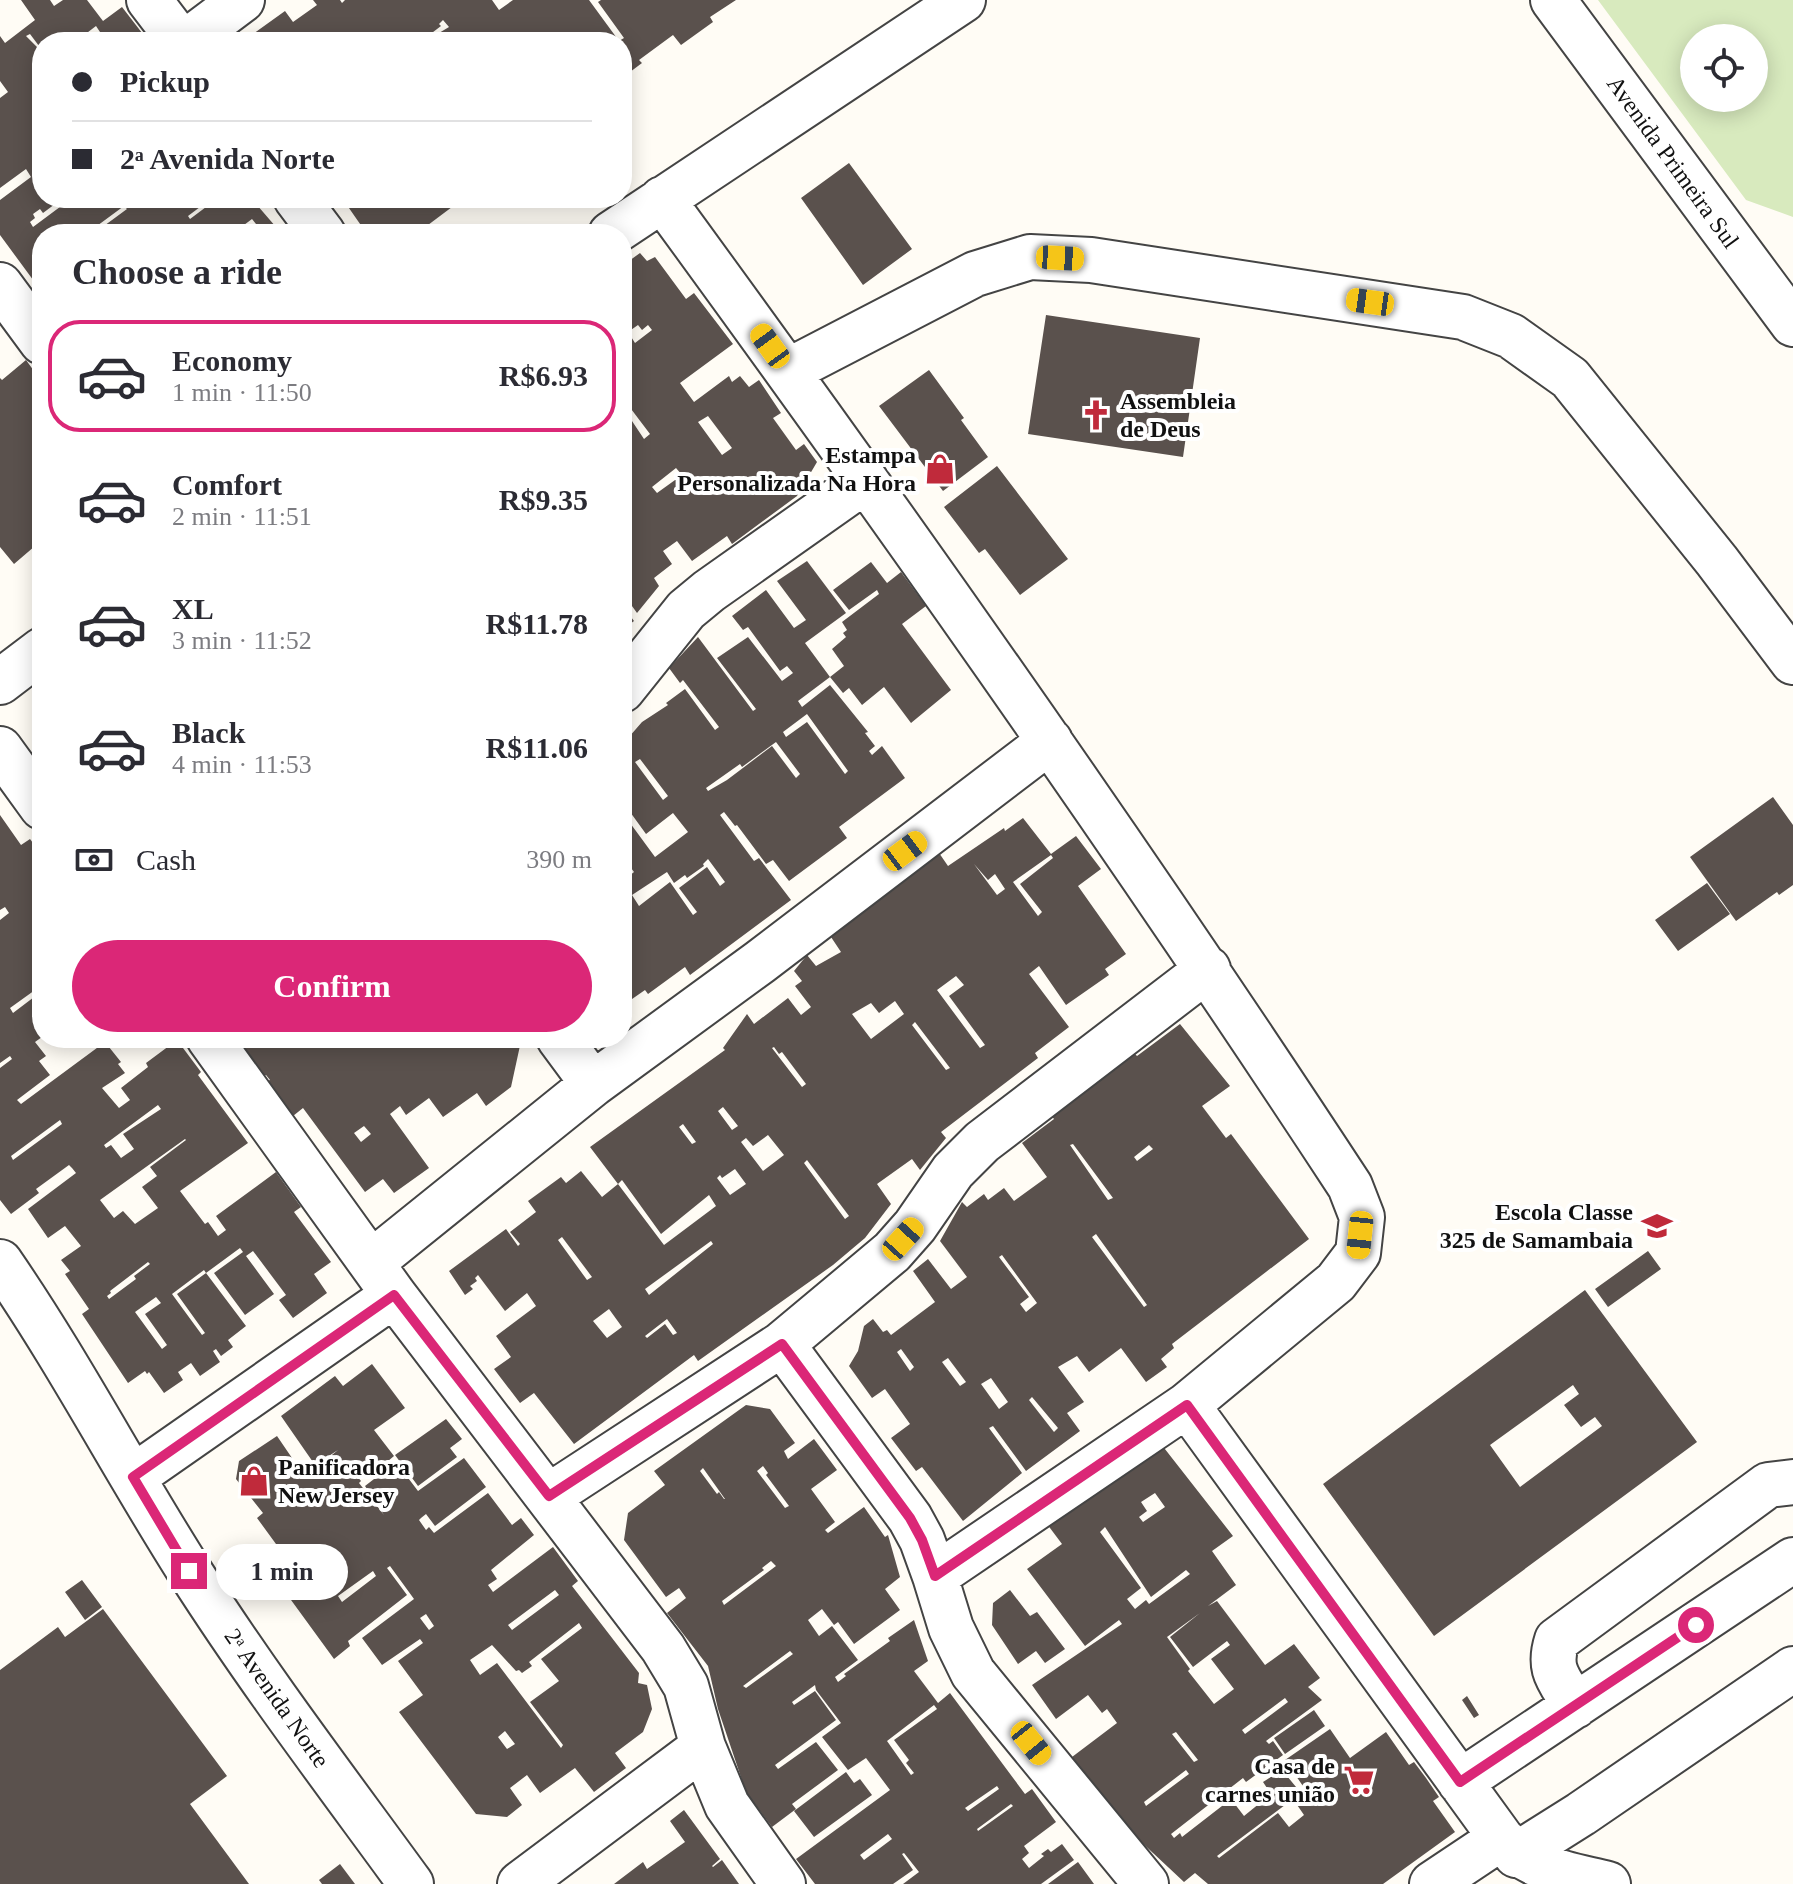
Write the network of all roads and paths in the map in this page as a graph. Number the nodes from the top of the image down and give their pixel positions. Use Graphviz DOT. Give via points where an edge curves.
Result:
graph roads {
  1 [pos="149,0"];
  2 [pos="242,0"];
  3 [pos="963,0"];
  4 [pos="1553,0"];
  5 [pos="176,32"];
  6 [pos="198,32"];
  7 [pos="662,199"];
  8 [pos="626,224"];
  9 [pos="1749,265"];
  10 [pos="1793,267"];
  11 [pos="0,285"];
  12 [pos="1793,324"];
  13 [pos="32,328"];
  14 [pos="788,371"];
  15 [pos="865,481"];
  16 [pos="32,658"];
  17 [pos="1793,662"];
  18 [pos="632,678"];
  19 [pos="0,682"];
  20 [pos="1050,741"];
  21 [pos="0,749"];
  22 [pos="32,793"];
  23 [pos="1208,969"];
  24 [pos="216,1048"];
  25 [pos="566,1048"];
  26 [pos="593,1084"];
  27 [pos="0,1262"];
  28 [pos="383,1279"];
  29 [pos="782,1344"];
  30 [pos="1187,1405"];
  31 [pos="133,1477"];
  32 [pos="1793,1482"];
  33 [pos="549,1496"];
  34 [pos="1793,1560"];
  35 [pos="935,1576"];
  36 [pos="1793,1669"];
  37 [pos="1575,1706"];
  38 [pos="703,1747"];
  39 [pos="1460,1782"];
  40 [pos="1509,1846"];
  41 [pos="411,1884"];
  42 [pos="520,1884"];
  43 [pos="783,1884"];
  44 [pos="1146,1884"];
  45 [pos="1432,1884"];
  46 [pos="1608,1884"];
  1 -- 5 [label="street"];
  2 -- 6 [label="street"];
  3 -- 7 [label="street"];
  4 -- 9 [label="street, Avenida Primeira Sul"];
  7 -- 8 [label="street"];
  7 -- 14 [label="street"];
  9 -- 10 [label="street"];
  9 -- 12 [label="street, Avenida Primeira Sul"];
  11 -- 13 [label="street"];
  14 -- 15 [label="street"];
  14 -- 17 [label="street" via="975,274 1030,257 1091,260 1463,317 1511,336 1570,378"];
  15 -- 18 [label="street" via="686,610"];
  15 -- 20 [label="street"];
  16 -- 19 [label="street"];
  20 -- 23 [label="street"];
  20 -- 26 [label="street"];
  21 -- 22 [label="street"];
  23 -- 29 [label="street" via="982,1142 953,1171 892,1252"];
  23 -- 30 [label="street" via="1350,1186 1362,1217 1358,1253 1336,1282"];
  24 -- 28 [label="street"];
  25 -- 26 [label="street"];
  26 -- 28 [label="street"];
  27 -- 31 [label="street, 2ᵃ Avenida Norte" via="45,1327"];
  28 -- 31 [label="street"];
  28 -- 33 [label="street"];
  29 -- 33 [label="street"];
  29 -- 35 [label="street" via="910,1518"];
  30 -- 35 [label="street"];
  30 -- 39 [label="street"];
  31 -- 41 [label="street, 2ᵃ Avenida Norte" via="246,1657"];
  32 -- 37 [label="street" via="1768,1485 1557,1640 1551,1658"];
  33 -- 38 [label="street" via="663,1648 686,1686"];
  34 -- 37 [label="street"];
  35 -- 44 [label="street" via="951,1628 973,1673"];
  36 -- 40 [label="street" via="1581,1814"];
  37 -- 39 [label="street"];
  38 -- 42 [label="street"];
  38 -- 43 [label="street" via="727,1805"];
  39 -- 40 [label="street"];
  40 -- 45 [label="street"];
  40 -- 46 [label="street" via="1559,1873"];
}
